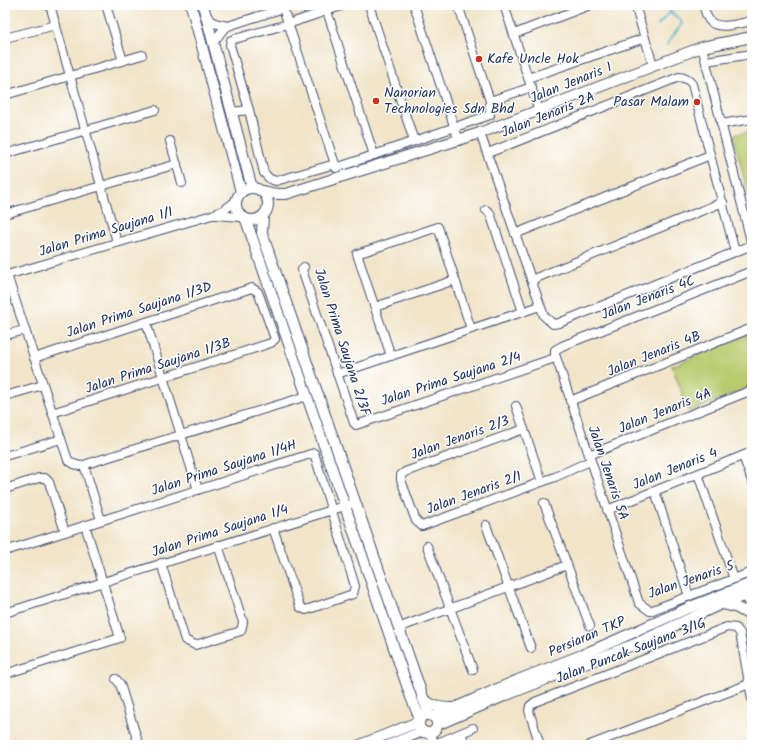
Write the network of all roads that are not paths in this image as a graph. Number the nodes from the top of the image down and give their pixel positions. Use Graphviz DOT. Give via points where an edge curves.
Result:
graph roads {
  1 [pos="50,5"];
  2 [pos="106,5"];
  3 [pos="191,5"];
  4 [pos="293,5"];
  5 [pos="344,5"];
  6 [pos="369,5"];
  7 [pos="414,5"];
  8 [pos="458,5"];
  9 [pos="504,5"];
  10 [pos="590,5"];
  11 [pos="635,5"];
  12 [pos="703,5"];
  13 [pos="283,8"];
  14 [pos="326,8"];
  15 [pos="204,10"];
  16 [pos="752,21"];
  17 [pos="288,24"];
  18 [pos="56,25"];
  19 [pos="228,26"];
  20 [pos="514,34"];
  21 [pos="5,38"];
  22 [pos="645,38"];
  23 [pos="752,38"];
  24 [pos="213,43"];
  25 [pos="702,47"];
  26 [pos="752,54"];
  27 [pos="142,55"];
  28 [pos="123,61"];
  29 [pos="706,61"];
  30 [pos="653,65"];
  31 [pos="70,76"];
  32 [pos="528,78"];
  33 [pos="532,87"];
  34 [pos="5,95"];
  35 [pos="490,101"];
  36 [pos="155,110"];
  37 [pos="249,110"];
  38 [pos="540,111"];
  39 [pos="231,112"];
  40 [pos="752,119"];
  41 [pos="722,124"];
  42 [pos="455,127"];
  43 [pos="86,130"];
  44 [pos="480,133"];
  45 [pos="170,141"];
  46 [pos="414,141"];
  47 [pos="459,141"];
  48 [pos="488,153"];
  49 [pos="5,154"];
  50 [pos="374,155"];
  51 [pos="710,155"];
  52 [pos="177,164"];
  53 [pos="335,166"];
  54 [pos="339,178"];
  55 [pos="182,183"];
  56 [pos="102,186"];
  57 [pos="256,189"];
  58 [pos="241,192"];
  59 [pos="286,194"];
  60 [pos="236,201"];
  61 [pos="723,202"];
  62 [pos="486,210"];
  63 [pos="265,213"];
  64 [pos="5,214"];
  65 [pos="212,215"];
  66 [pos="243,218"];
  67 [pos="515,234"];
  68 [pos="118,242"];
  69 [pos="752,245"];
  70 [pos="735,252"];
  71 [pos="304,267"];
  72 [pos="752,271"];
  73 [pos="455,280"];
  74 [pos="531,280"];
  75 [pos="540,306"];
  76 [pos="375,307"];
  77 [pos="522,312"];
  78 [pos="146,322"];
  79 [pos="471,329"];
  80 [pos="25,330"];
  81 [pos="747,330"];
  82 [pos="5,335"];
  83 [pos="271,344"];
  84 [pos="555,354"];
  85 [pos="391,356"];
  86 [pos="34,358"];
  87 [pos="337,374"];
  88 [pos="163,378"];
  89 [pos="43,385"];
  90 [pos="752,390"];
  91 [pos="5,396"];
  92 [pos="307,396"];
  93 [pos="570,401"];
  94 [pos="516,406"];
  95 [pos="52,413"];
  96 [pos="356,425"];
  97 [pos="524,429"];
  98 [pos="181,435"];
  99 [pos="61,439"];
  100 [pos="752,452"];
  101 [pos="5,456"];
  102 [pos="743,456"];
  103 [pos="590,458"];
  104 [pos="84,465"];
  105 [pos="405,472"];
  106 [pos="698,474"];
  107 [pos="752,481"];
  108 [pos="542,482"];
  109 [pos="5,489"];
  110 [pos="198,490"];
  111 [pos="655,491"];
  112 [pos="355,502"];
  113 [pos="544,503"];
  114 [pos="345,505"];
  115 [pos="332,510"];
  116 [pos="607,510"];
  117 [pos="101,520"];
  118 [pos="85,525"];
  119 [pos="486,525"];
  120 [pos="273,528"];
  121 [pos="65,532"];
  122 [pos="218,545"];
  123 [pos="427,546"];
  124 [pos="5,551"];
  125 [pos="161,563"];
  126 [pos="567,565"];
  127 [pos="752,572"];
  128 [pos="734,579"];
  129 [pos="102,582"];
  130 [pos="509,586"];
  131 [pos="750,589"];
  132 [pos="689,596"];
  133 [pos="639,603"];
  134 [pos="721,604"];
  135 [pos="450,608"];
  136 [pos="5,613"];
  137 [pos="752,620"];
  138 [pos="590,626"];
  139 [pos="398,628"];
  140 [pos="531,648"];
  141 [pos="473,670"];
  142 [pos="5,674"];
  143 [pos="116,679"];
  144 [pos="749,684"];
  145 [pos="423,699"];
  146 [pos="752,699"];
  147 [pos="413,703"];
  148 [pos="455,708"];
  149 [pos="427,723"];
  150 [pos="473,728"];
  151 [pos="401,729"];
  152 [pos="461,733"];
  153 [pos="752,744"];
  154 [pos="140,745"];
  155 [pos="360,745"];
  156 [pos="388,745"];
  157 [pos="466,745"];
  158 [pos="540,745"];
  159 [pos="590,745"];
  160 [pos="749,745"];
  1 -- 18 [label="street"];
  2 -- 28 [label="street"];
  3 -- 58 [label="street"];
  4 -- 13 [label="street"];
  5 -- 14 [label="street"];
  6 -- 46 [label="street"];
  7 -- 42 [label="street"];
  8 -- 35 [label="street"];
  9 -- 20 [label="street"];
  10 -- 20 [label="street"];
  11 -- 22 [label="street"];
  12 -- 16 [label="street" via="712,24 719,26"];
  13 -- 17 [label="street"];
  13 -- 19 [label="street"];
  14 -- 17 [label="street"];
  14 -- 50 [label="street"];
  15 -- 19 [label="street" via="214,23"];
  15 -- 24 [label="street"];
  17 -- 37 [label="street" via="231,40 230,45"];
  17 -- 53 [label="street"];
  18 -- 21 [label="street"];
  18 -- 31 [label="street"];
  19 -- 24 [label="street"];
  20 -- 32 [label="street"];
  22 -- 30 [label="street"];
  22 -- 32 [label="street"];
  23 -- 25 [label="street, Jalan Jenaris 1"];
  24 -- 39 [label="street"];
  25 -- 29 [label="street"];
  25 -- 30 [label="street, Jalan Jenaris 1"];
  26 -- 29 [label="street"];
  27 -- 28 [label="street"];
  28 -- 31 [label="street"];
  29 -- 41 [label="street"];
  30 -- 38 [label="street, Jalan Jenaris 1"];
  31 -- 34 [label="street"];
  31 -- 43 [label="street"];
  32 -- 33 [label="street"];
  33 -- 35 [label="street"];
  33 -- 38 [label="street"];
  35 -- 42 [label="street" via="490,116"];
  36 -- 43 [label="street"];
  37 -- 39 [label="street"];
  37 -- 53 [label="street" via="264,173 270,180 276,181"];
  38 -- 44 [label="street, Jalan Jenaris 1"];
  39 -- 57 [label="street"];
  40 -- 41 [label="street"];
  41 -- 69 [label="street"];
  42 -- 46 [label="street"];
  42 -- 47 [label="street"];
  43 -- 49 [label="street"];
  43 -- 56 [label="street"];
  44 -- 47 [label="street, Jalan Jenaris 1"];
  44 -- 48 [label="street"];
  45 -- 52 [label="street"];
  46 -- 50 [label="street"];
  47 -- 54 [label="street, Jalan Jenaris 1"];
  48 -- 51 [label="street, Jalan Jenaris 2A" via="679,77 692,84"];
  48 -- 67 [label="street"];
  50 -- 53 [label="street"];
  51 -- 61 [label="street"];
  51 -- 67 [label="street"];
  52 -- 55 [label="street"];
  52 -- 56 [label="street"];
  53 -- 54 [label="street"];
  54 -- 59 [label="street, Jalan Jenaris 1"];
  56 -- 64 [label="street"];
  56 -- 68 [label="street"];
  57 -- 58 [label="street"];
  57 -- 59 [label="street"];
  57 -- 63 [label="street" via="267,197"];
  58 -- 60 [label="street"];
  59 -- 63 [label="street"];
  60 -- 65 [label="street"];
  60 -- 66 [label="street" via="236,207"];
  61 -- 70 [label="street"];
  61 -- 74 [label="street"];
  62 -- 77 [label="street" via="490,213"];
  63 -- 66 [label="street" via="255,220"];
  63 -- 112 [label="street" via="262,233"];
  65 -- 66 [label="street"];
  65 -- 68 [label="street, Jalan Prima Saujana 1/1"];
  66 -- 92 [label="street"];
  67 -- 74 [label="street"];
  68 -- 80 [label="street, Jalan Prima Saujana 1/1" via="7,275"];
  69 -- 70 [label="street"];
  70 -- 75 [label="street" via="559,323 552,324 544,316"];
  71 -- 87 [label="street, Jalan Prima Saujana 2/3F" via="302,270"];
  72 -- 84 [label="street, Jalan Jenaris 4C" via="562,346"];
  73 -- 76 [label="street"];
  73 -- 76 [label="street" via="438,227 357,254"];
  73 -- 79 [label="street"];
  74 -- 75 [label="street"];
  75 -- 77 [label="street"];
  76 -- 85 [label="street"];
  77 -- 79 [label="street"];
  78 -- 83 [label="street, Jalan Prima Saujana 1/3D" via="252,288 258,292 274,339"];
  78 -- 86 [label="street, Jalan Prima Saujana 1/3D"];
  78 -- 88 [label="street"];
  79 -- 85 [label="street"];
  80 -- 82 [label="street"];
  80 -- 86 [label="street"];
  81 -- 93 [label="street, Jalan Jenaris 4B"];
  83 -- 88 [label="street, Jalan Prima Saujana 1/3B"];
  84 -- 93 [label="street, Jalan Jenaris 5A"];
  84 -- 96 [label="street, Jalan Prima Saujana 2/4"];
  85 -- 87 [label="street"];
  86 -- 89 [label="street"];
  87 -- 96 [label="street, Jalan Prima Saujana 2/3F"];
  88 -- 95 [label="street, Jalan Prima Saujana 1/3B"];
  88 -- 98 [label="street"];
  89 -- 91 [label="street"];
  89 -- 95 [label="street"];
  90 -- 103 [label="street, Jalan Jenaris 4A"];
  92 -- 98 [label="street"];
  92 -- 114 [label="street"];
  93 -- 103 [label="street, Jalan Jenaris 5A"];
  94 -- 97 [label="street"];
  95 -- 99 [label="street"];
  97 -- 105 [label="street, Jalan Jenaris 2/3"];
  97 -- 108 [label="street"];
  98 -- 104 [label="street"];
  98 -- 110 [label="street"];
  99 -- 101 [label="street"];
  99 -- 104 [label="street" via="68,460 80,466"];
  100 -- 102 [label="street, Jalan Jenaris 4"];
  102 -- 106 [label="street, Jalan Jenaris 4"];
  102 -- 107 [label="street"];
  103 -- 108 [label="street, Jalan Jenaris 2/1"];
  103 -- 116 [label="street, Jalan Jenaris 5A"];
  104 -- 117 [label="street"];
  105 -- 108 [label="street, Jalan Jenaris 2/1" via="401,475 401,480 416,521 422,526"];
  106 -- 111 [label="street, Jalan Jenaris 4"];
  106 -- 128 [label="street"];
  109 -- 121 [label="street" via="45,478 49,482"];
  110 -- 115 [label="street, Jalan Prima Saujana 1/4H" via="314,453"];
  110 -- 117 [label="street, Jalan Prima Saujana 1/4H"];
  111 -- 116 [label="street, Jalan Jenaris 4"];
  111 -- 132 [label="street"];
  112 -- 114 [label="street, Jalan Prima Saujana 1/4"];
  112 -- 139 [label="street"];
  113 -- 126 [label="street"];
  114 -- 115 [label="street, Jalan Prima Saujana 1/4"];
  114 -- 147 [label="street"];
  115 -- 120 [label="street, Jalan Prima Saujana 1/4"];
  115 -- 120 [label="street" via="355,586 353,594 306,610 300,607"];
  116 -- 133 [label="street, Jalan Jenaris 5A"];
  117 -- 118 [label="street, Jalan Prima Saujana 1/4H"];
  118 -- 121 [label="street, Jalan Prima Saujana 1/4H"];
  118 -- 129 [label="street"];
  119 -- 130 [label="street"];
  120 -- 122 [label="street, Jalan Prima Saujana 1/4"];
  121 -- 124 [label="street, Jalan Prima Saujana 1/4H"];
  122 -- 125 [label="street, Jalan Prima Saujana 1/4"];
  122 -- 125 [label="street" via="243,622 241,630 195,645 185,640"];
  123 -- 135 [label="street"];
  125 -- 129 [label="street, Jalan Prima Saujana 1/4"];
  126 -- 130 [label="street"];
  126 -- 138 [label="street"];
  127 -- 128 [label="street, Jalan Jenaris 5"];
  128 -- 132 [label="street, Jalan Jenaris 5"];
  129 -- 136 [label="street, Jalan Prima Saujana 1/4"];
  129 -- 142 [label="street" via="120,638"];
  130 -- 135 [label="street"];
  130 -- 140 [label="street"];
  131 -- 134 [label="street, Persiaran TKP"];
  131 -- 137 [label="street"];
  131 -- 148 [label="street, Persiaran TKP" via="688,608"];
  132 -- 133 [label="street, Jalan Jenaris 5" via="650,611"];
  134 -- 137 [label="street" via="732,605 742,610"];
  134 -- 149 [label="street, Persiaran TKP" via="635,644 504,696"];
  135 -- 139 [label="street"];
  135 -- 141 [label="street"];
  139 -- 145 [label="street"];
  143 -- 154 [label="street" via="120,684"];
  144 -- 146 [label="street"];
  144 -- 158 [label="street, Jalan Puncak Saujana 3/1G" via="740,633 736,628 727,627 535,702 529,711"];
  144 -- 159 [label="street"];
  145 -- 148 [label="street" via="438,707"];
  145 -- 149 [label="street"];
  147 -- 149 [label="street"];
  147 -- 151 [label="street" via="414,714"];
  148 -- 149 [label="street, Persiaran TKP"];
  149 -- 151 [label="street, Persiaran TKP"];
  149 -- 152 [label="street" via="435,744"];
  149 -- 156 [label="street, Persiaran TKP"];
  150 -- 152 [label="street"];
  151 -- 155 [label="street, Persiaran TKP"];
  152 -- 157 [label="street"];
  153 -- 160 [label="street"];
}
